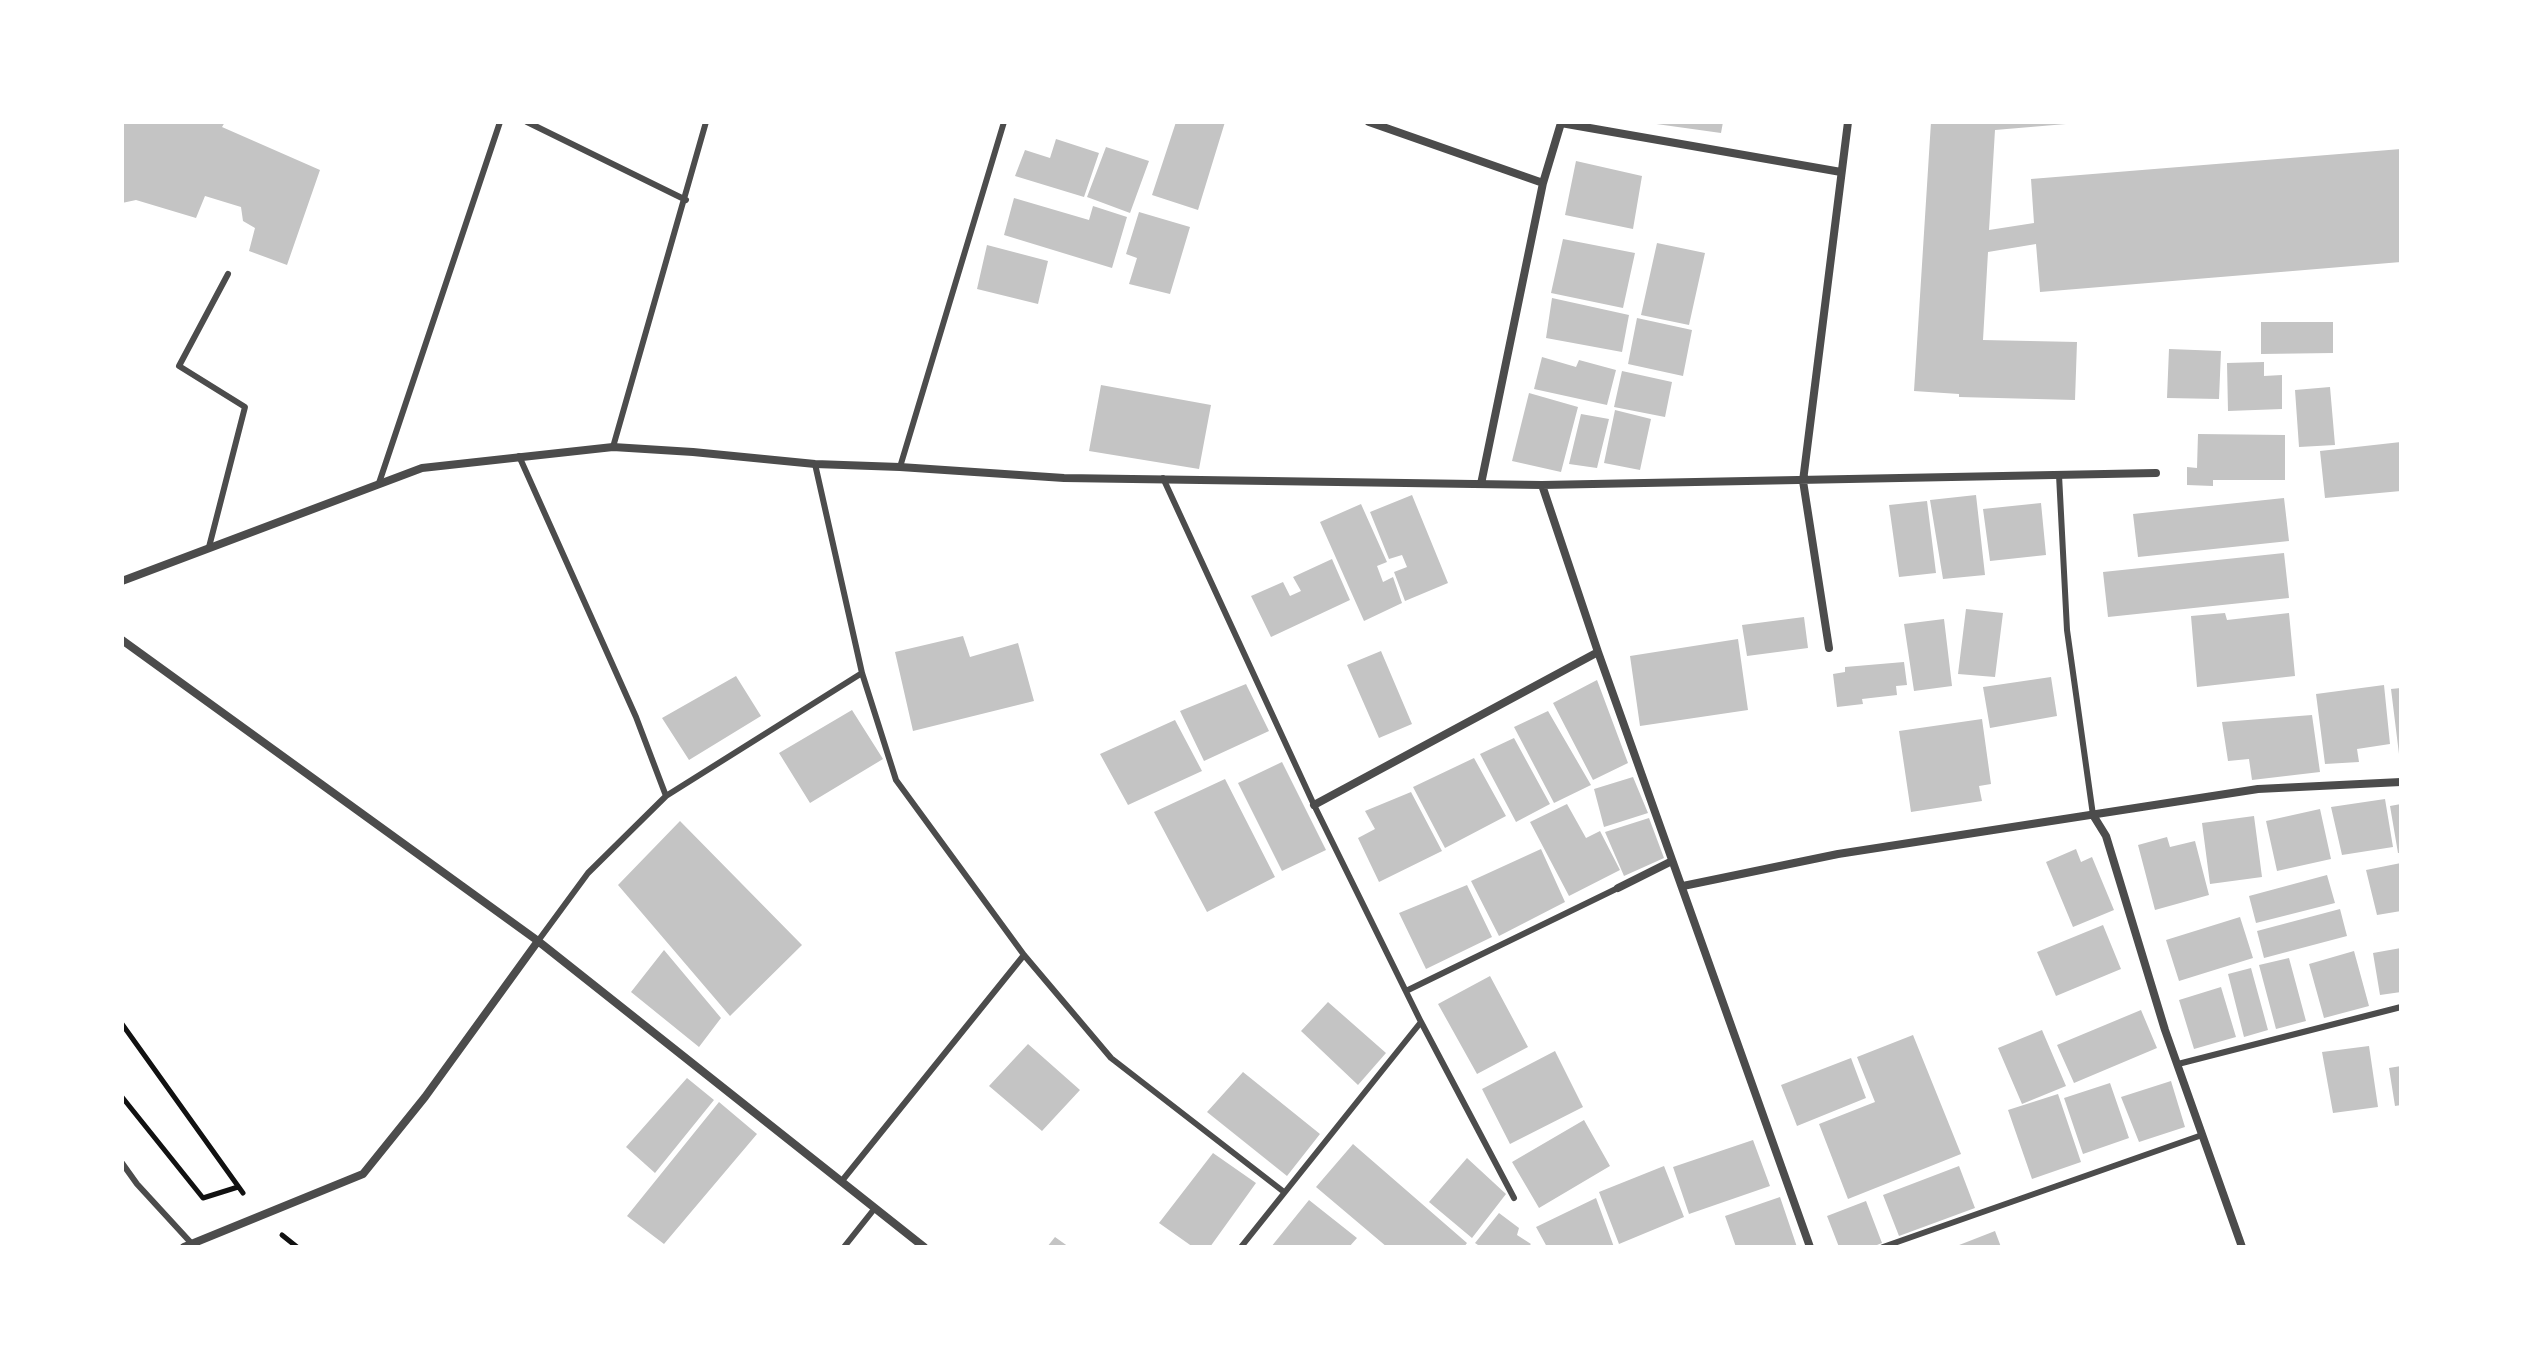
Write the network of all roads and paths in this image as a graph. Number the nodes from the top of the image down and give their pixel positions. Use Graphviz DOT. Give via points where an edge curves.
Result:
graph roads {
  1 [pos="500,122"];
  2 [pos="527,122"];
  3 [pos="706,122"];
  4 [pos="1004,122"];
  5 [pos="1369,122"];
  6 [pos="1561,122"];
  7 [pos="1848,122"];
  8 [pos="1841,172"];
  9 [pos="1543,183"];
  10 [pos="686,200"];
  11 [pos="228,274"];
  12 [pos="613,447"];
  13 [pos="519,456"];
  14 [pos="815,464"];
  15 [pos="900,467"];
  16 [pos="2156,473"];
  17 [pos="2059,475"];
  18 [pos="1163,478"];
  19 [pos="1803,481"];
  20 [pos="379,483"];
  21 [pos="1481,484"];
  22 [pos="1542,485"];
  23 [pos="209,547"];
  24 [pos="122,581"];
  25 [pos="122,640"];
  26 [pos="1829,648"];
  27 [pos="1598,652"];
  28 [pos="862,673"];
  29 [pos="2401,782"];
  30 [pos="666,796"];
  31 [pos="1314,805"];
  32 [pos="2093,815"];
  33 [pos="1672,861"];
  34 [pos="1683,886"];
  35 [pos="1618,888"];
  36 [pos="538,941"];
  37 [pos="1024,955"];
  38 [pos="1406,991"];
  39 [pos="2401,1007"];
  40 [pos="1421,1022"];
  41 [pos="122,1024"];
  42 [pos="2178,1064"];
  43 [pos="122,1097"];
  44 [pos="2202,1135"];
  45 [pos="122,1163"];
  46 [pos="841,1182"];
  47 [pos="238,1187"];
  48 [pos="1284,1192"];
  49 [pos="1514,1198"];
  50 [pos="875,1208"];
  51 [pos="260,1217"];
  52 [pos="191,1246"];
  53 [pos="297,1247"];
  54 [pos="844,1247"];
  55 [pos="924,1247"];
  56 [pos="1241,1247"];
  57 [pos="1810,1247"];
  58 [pos="1883,1247"];
  59 [pos="2242,1247"];
  1 -- 20 [label="lane"];
  2 -- 10 [label="lane"];
  3 -- 10 [label="lane"];
  4 -- 15 [label="lane"];
  5 -- 9 [label="street"];
  6 -- 8 [label="street"];
  6 -- 9 [label="street"];
  7 -- 8 [label="street"];
  8 -- 19 [label="street"];
  9 -- 21 [label="street"];
  10 -- 12 [label="lane"];
  11 -- 23 [label="lane" via="179,366 245,407"];
  12 -- 13 [label="street"];
  12 -- 14 [label="street"];
  13 -- 20 [label="street" via="422,468"];
  13 -- 30 [label="lane"];
  14 -- 15 [label="street"];
  14 -- 28 [label="lane"];
  15 -- 18 [label="street" via="1064,478"];
  16 -- 17 [label="street"];
  17 -- 19 [label="street"];
  17 -- 32 [label="lane" via="2067,630"];
  18 -- 21 [label="street"];
  18 -- 31 [label="lane"];
  19 -- 22 [label="street"];
  19 -- 26 [label="street"];
  20 -- 23 [label="street"];
  21 -- 22 [label="street"];
  22 -- 27 [label="street"];
  23 -- 24 [label="street"];
  25 -- 36 [label="street"];
  27 -- 31 [label="street"];
  27 -- 33 [label="street"];
  28 -- 30 [label="lane"];
  28 -- 37 [label="lane" via="896,780"];
  29 -- 32 [label="street" via="2258,789"];
  30 -- 36 [label="lane" via="588,873"];
  31 -- 38 [label="lane"];
  32 -- 34 [label="street" via="1838,854"];
  32 -- 42 [label="street" via="2106,836"];
  33 -- 34 [label="street"];
  33 -- 35 [label="street"];
  34 -- 57 [label="street"];
  35 -- 38 [label="lane"];
  36 -- 46 [label="street"];
  36 -- 51 [label="street" via="363,1174"];
  37 -- 46 [label="lane"];
  37 -- 48 [label="lane" via="1111,1058"];
  38 -- 40 [label="lane"];
  39 -- 42 [label="lane"];
  40 -- 48 [label="lane"];
  40 -- 49 [label="lane"];
  41 -- 47 [label="path"];
  42 -- 44 [label="street"];
  43 -- 47 [label="path" via="203,1198"];
  44 -- 58 [label="lane"];
  44 -- 59 [label="street"];
  45 -- 52 [label="lane"];
  46 -- 50 [label="street"];
  47 -- 51 [label="path"];
  48 -- 56 [label="lane"];
  50 -- 54 [label="lane"];
  50 -- 55 [label="street"];
  51 -- 52 [label="street"];
  51 -- 53 [label="path"];
}
